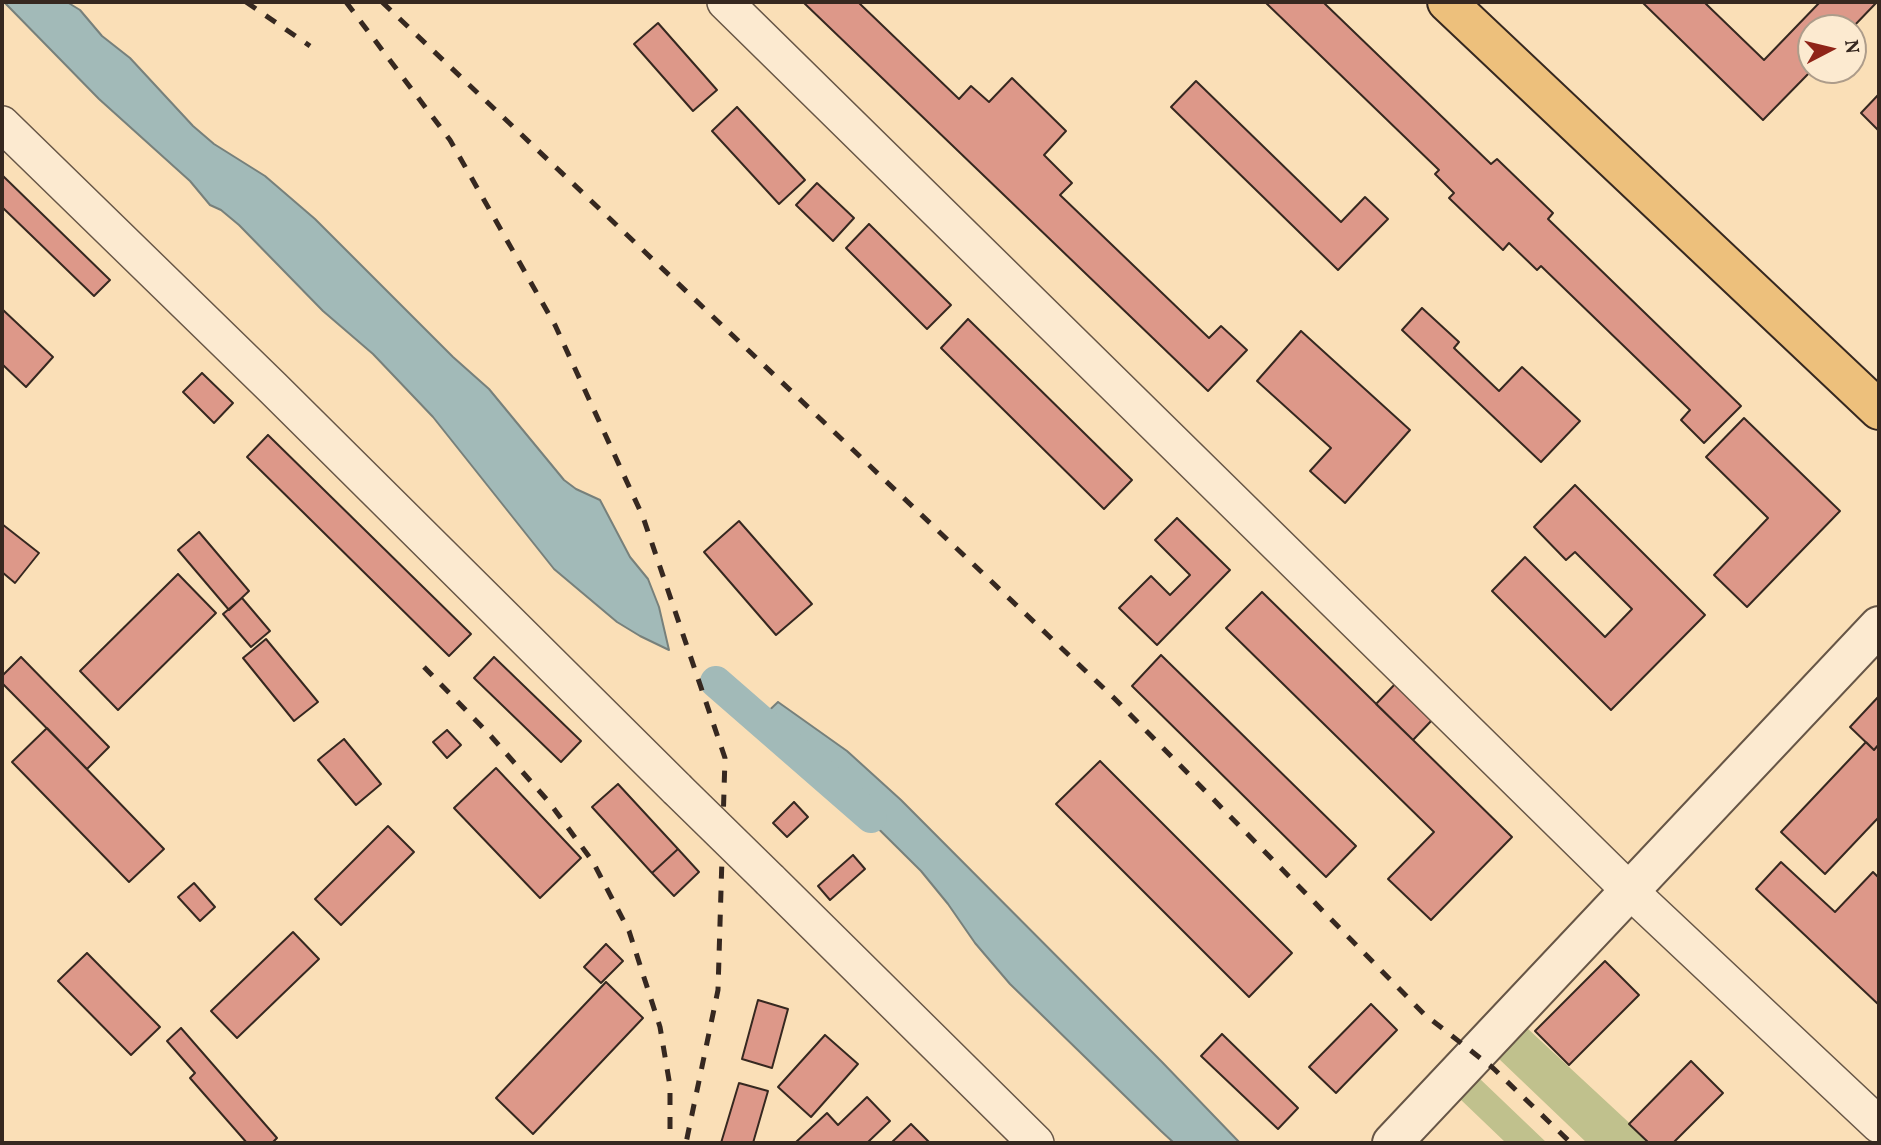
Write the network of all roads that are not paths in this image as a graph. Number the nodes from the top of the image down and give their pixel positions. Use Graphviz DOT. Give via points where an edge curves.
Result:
graph roads {
  1 [pos="725,2"];
  2 [pos="1458,6"];
  3 [pos="2,124"];
  4 [pos="1879,410"];
  5 [pos="1879,626"];
  6 [pos="1630,891"];
  7 [pos="1879,1125"];
  8 [pos="1036,1143"];
  9 [pos="1392,1143"];
  1 -- 6 [label="street"];
  2 -- 4 [label="main road"];
  3 -- 8 [label="street, bridge"];
  5 -- 6 [label="street"];
  6 -- 7 [label="street"];
  6 -- 9 [label="street"];
}
